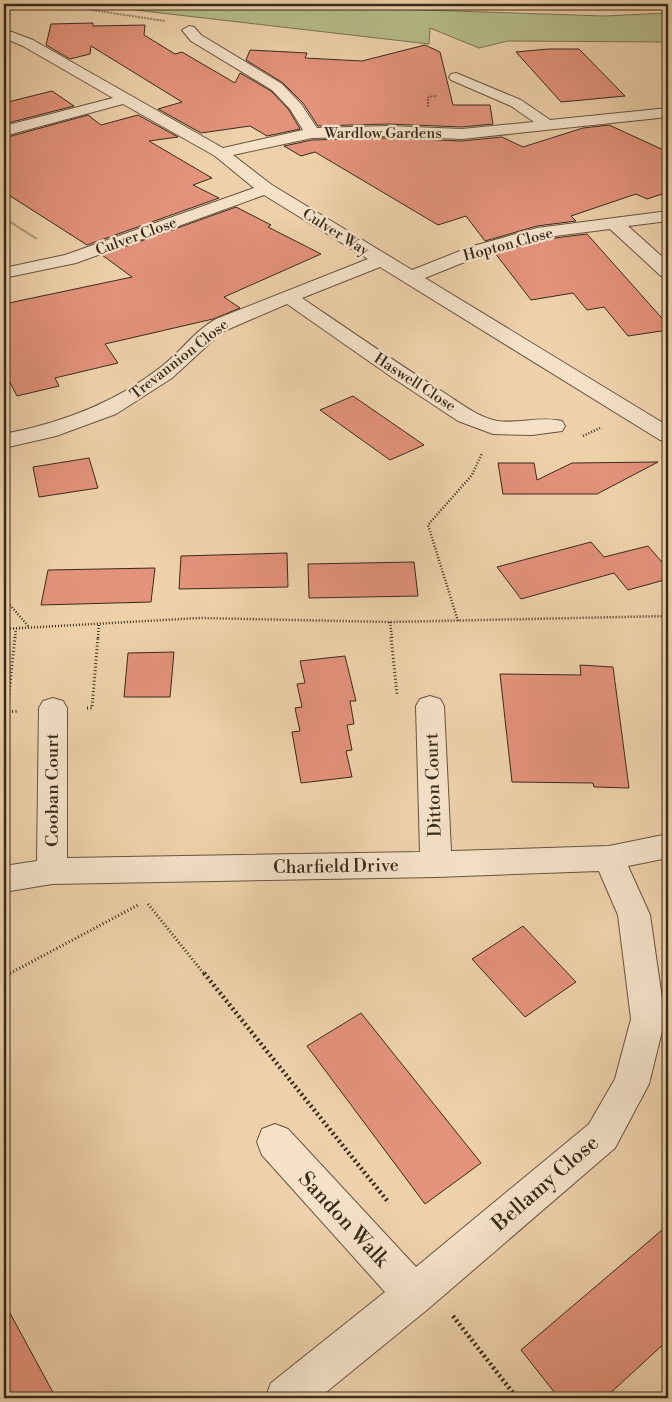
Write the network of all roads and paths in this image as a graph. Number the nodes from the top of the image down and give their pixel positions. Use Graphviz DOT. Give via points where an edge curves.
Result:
graph roads {
  1 [pos="28,4"];
  2 [pos="52,4"];
  3 [pos="4,8"];
  4 [pos="4,33"];
  5 [pos="216,33"];
  6 [pos="192,34"];
  7 [pos="28,43"];
  8 [pos="4,49"];
  9 [pos="455,85"];
  10 [pos="127,100"];
  11 [pos="668,112"];
  12 [pos="547,125"];
  13 [pos="4,131"];
  14 [pos="312,133"];
  15 [pos="221,153"];
  16 [pos="266,189"];
  17 [pos="668,216"];
  18 [pos="614,223"];
  19 [pos="382,260"];
  20 [pos="668,272"];
  21 [pos="4,273"];
  22 [pos="411,277"];
  23 [pos="289,297"];
  24 [pos="554,426"];
  25 [pos="493,427"];
  26 [pos="668,435"];
  27 [pos="4,442"];
  28 [pos="4,598"];
  29 [pos="668,616"];
  30 [pos="458,621"];
  31 [pos="99,624"];
  32 [pos="29,628"];
  33 [pos="4,629"];
  34 [pos="16,629"];
  35 [pos="94,669"];
  36 [pos="430,706"];
  37 [pos="52,708"];
  38 [pos="7,712"];
  39 [pos="668,846"];
  40 [pos="610,858"];
  41 [pos="436,864"];
  42 [pos="52,871"];
  43 [pos="4,878"];
  44 [pos="4,976"];
  45 [pos="275,1142"];
  46 [pos="395,1211"];
  47 [pos="421,1289"];
  48 [pos="286,1398"];
  49 [pos="517,1398"];
  1 -- 3 [label="path"];
  2 -- 6 [label="path" via="178,23"];
  4 -- 7 [label="street, Culver Way"];
  5 -- 6 [label="street"];
  6 -- 14 [label="street" via="277,87 296,107"];
  7 -- 8 [label="street"];
  7 -- 10 [label="street, Culver Way"];
  9 -- 12 [label="street" via="476,86 524,106"];
  10 -- 13 [label="street"];
  10 -- 15 [label="street, Culver Way"];
  11 -- 12 [label="street, Wardlow Gardens"];
  12 -- 14 [label="street, Wardlow Gardens" via="462,134 388,131"];
  14 -- 15 [label="street, Wardlow Gardens"];
  15 -- 16 [label="street, Culver Way"];
  16 -- 19 [label="street, Culver Way"];
  16 -- 21 [label="street, Culver Close" via="70,259"];
  17 -- 18 [label="street, Hopton Close"];
  18 -- 20 [label="street"];
  18 -- 22 [label="street, Hopton Close" via="538,233 476,251"];
  19 -- 22 [label="street, Culver Way"];
  19 -- 23 [label="street, Trevannion Close"];
  22 -- 26 [label="street, Culver Way"];
  23 -- 25 [label="street, Haswell Close" via="400,374 466,416"];
  23 -- 27 [label="street, Trevannion Close" via="214,329 167,373 92,418 40,435"];
  24 -- 25 [label="street, Haswell Close"];
  25 -- 30 [label="path" via="472,475 428,525"];
  28 -- 32 [label="path"];
  29 -- 30 [label="path"];
  30 -- 31 [label="path" via="200,618"];
  31 -- 32 [label="path"];
  31 -- 35 [label="path"];
  32 -- 34 [label="path"];
  33 -- 34 [label="path"];
  34 -- 38 [label="path"];
  36 -- 41 [label="street, Ditton Court"];
  37 -- 42 [label="street, Cooban Court"];
  39 -- 40 [label="street, Charfield Drive"];
  40 -- 41 [label="street, Charfield Drive"];
  40 -- 47 [label="street, Bellamy Close" via="634,915 648,1019 631,1084 602,1136"];
  41 -- 42 [label="street, Charfield Drive"];
  42 -- 43 [label="street, Charfield Drive"];
  44 -- 46 [label="path" via="146,901"];
  45 -- 47 [label="street, Sandon Walk"];
  47 -- 48 [label="street, Bellamy Close"];
  47 -- 49 [label="path"];
}
